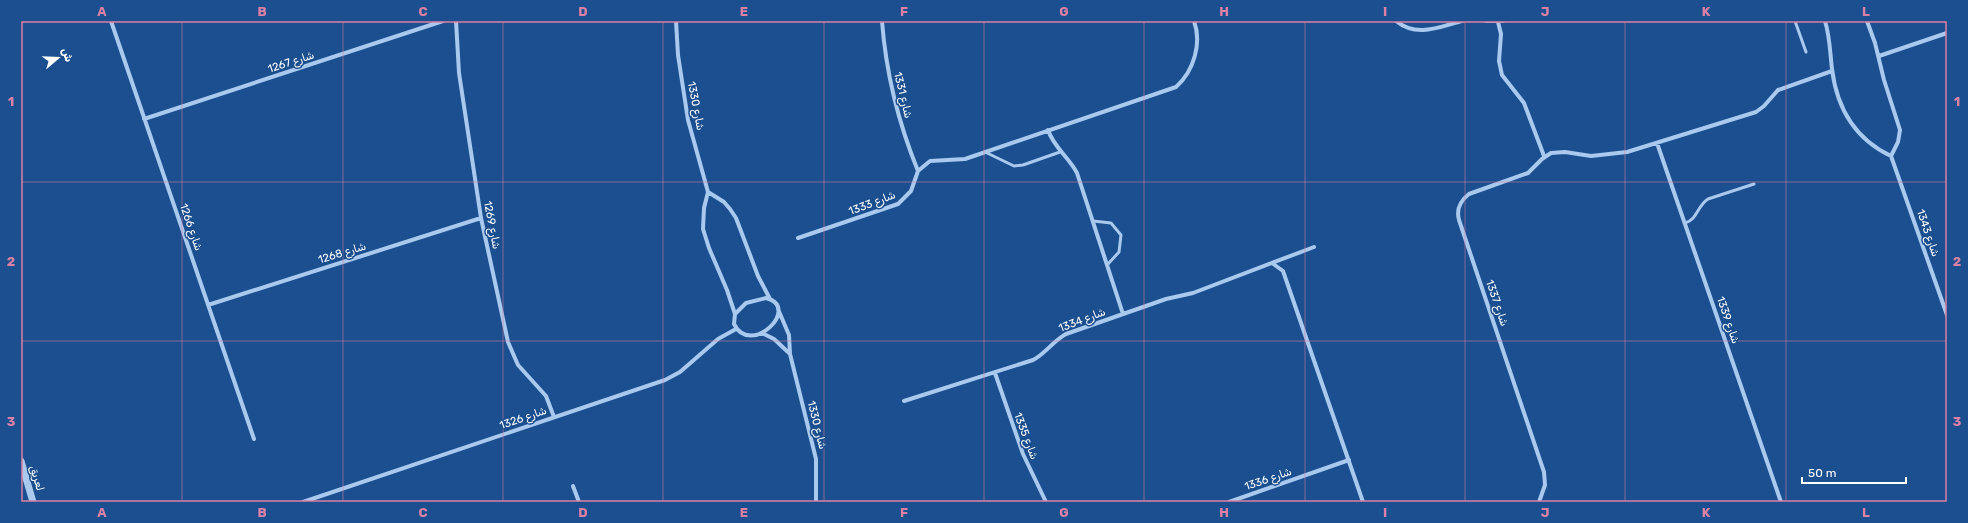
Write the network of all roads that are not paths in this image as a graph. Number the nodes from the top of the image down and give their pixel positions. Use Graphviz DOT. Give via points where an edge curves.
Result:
graph roads {
  1 [pos="111,21"];
  2 [pos="443,21"];
  3 [pos="456,21"];
  4 [pos="676,21"];
  5 [pos="882,21"];
  6 [pos="1194,21"];
  7 [pos="1396,21"];
  8 [pos="1462,21"];
  9 [pos="1486,21"];
  10 [pos="1503,21"];
  11 [pos="1795,21"];
  12 [pos="1825,21"];
  13 [pos="1867,21"];
  14 [pos="1498,22"];
  15 [pos="1947,33"];
  16 [pos="1806,52"];
  17 [pos="1879,56"];
  18 [pos="1832,72"];
  19 [pos="144,119"];
  20 [pos="1048,130"];
  21 [pos="1657,143"];
  22 [pos="985,152"];
  23 [pos="1060,152"];
  24 [pos="1544,156"];
  25 [pos="1891,156"];
  26 [pos="918,171"];
  27 [pos="1754,184"];
  28 [pos="708,192"];
  29 [pos="481,218"];
  30 [pos="1093,221"];
  31 [pos="1685,223"];
  32 [pos="798,238"];
  33 [pos="1314,247"];
  34 [pos="1271,263"];
  35 [pos="1108,264"];
  36 [pos="770,299"];
  37 [pos="208,305"];
  38 [pos="778,309"];
  39 [pos="734,314"];
  40 [pos="1123,314"];
  41 [pos="1947,315"];
  42 [pos="736,329"];
  43 [pos="762,333"];
  44 [pos="790,354"];
  45 [pos="995,373"];
  46 [pos="904,401"];
  47 [pos="554,417"];
  48 [pos="254,439"];
  49 [pos="1349,460"];
  50 [pos="21,461"];
  51 [pos="573,486"];
  52 [pos="33,502"];
  53 [pos="303,502"];
  54 [pos="579,502"];
  55 [pos="816,502"];
  56 [pos="1046,502"];
  57 [pos="1229,502"];
  58 [pos="1363,502"];
  59 [pos="1539,502"];
  60 [pos="1781,502"];
  1 -- 19 [label="street, شارع 1266"];
  2 -- 19 [label="street, شارع 1267"];
  3 -- 29 [label="street, شارع 1269" via="463,101"];
  4 -- 28 [label="street, شارع 1330" via="678,55 687,112"];
  5 -- 26 [label="street, شارع 1331" via="893,96"];
  6 -- 20 [label="street" via="1198,39 1192,63 1180,83 1171,89"];
  7 -- 8 [label="street" via="1421,31"];
  9 -- 14 [label="street"];
  10 -- 14 [label="street"];
  11 -- 16 [label="lane"];
  12 -- 18 [label="street" via="1830,41"];
  13 -- 17 [label="street"];
  14 -- 24 [label="street" via="1501,34 1499,61 1502,75 1524,103"];
  15 -- 17 [label="street"];
  17 -- 25 [label="street" via="1900,130 1898,142"];
  18 -- 21 [label="street" via="1778,90 1756,112"];
  18 -- 25 [label="street" via="1839,98 1853,127 1865,141"];
  19 -- 37 [label="street, شارع 1266"];
  20 -- 22 [label="street"];
  20 -- 23 [label="street"];
  21 -- 24 [label="street" via="1614,154 1591,156 1558,152"];
  21 -- 31 [label="street, شارع 1339"];
  22 -- 23 [label="lane" via="1014,166"];
  22 -- 26 [label="street" via="955,160 935,160"];
  23 -- 30 [label="street" via="1074,167"];
  24 -- 59 [label="street, شارع 1337" via="1528,173 1469,194 1461,200 1458,215 1544,472 1545,485"];
  25 -- 41 [label="street, شارع 1343"];
  26 -- 32 [label="street, شارع 1333" via="911,191 898,204"];
  27 -- 31 [label="lane" via="1708,199 1701,204 1694,218"];
  28 -- 36 [label="street" via="730,209 736,218 758,276"];
  28 -- 39 [label="street, شارع 1330" via="703,230"];
  29 -- 37 [label="street, شارع 1268"];
  29 -- 47 [label="street, شارع 1269" via="511,350 522,372 546,396"];
  30 -- 35 [label="street"];
  30 -- 35 [label="lane" via="1111,223 1121,235 1119,252"];
  31 -- 60 [label="street, شارع 1339"];
  33 -- 34 [label="street, شارع 1334"];
  34 -- 40 [label="street, شارع 1334" via="1193,293 1166,299"];
  34 -- 49 [label="street" via="1283,271"];
  35 -- 40 [label="street"];
  36 -- 38 [label="street"];
  36 -- 39 [label="street" via="752,300"];
  37 -- 48 [label="street, شارع 1266"];
  38 -- 43 [label="street" via="779,314 774,323"];
  38 -- 44 [label="street, شارع 1330" via="789,335"];
  39 -- 42 [label="street"];
  40 -- 45 [label="street, شارع 1334" via="1066,334 1038,358"];
  42 -- 43 [label="street" via="746,335"];
  42 -- 47 [label="street, شارع 1326" via="718,339 672,377"];
  43 -- 44 [label="street" via="774,339"];
  44 -- 55 [label="street, شارع 1330" via="816,459"];
  45 -- 46 [label="street, شارع 1334"];
  45 -- 56 [label="street, شارع 1335" via="1022,454"];
  47 -- 53 [label="street, شارع 1326"];
  49 -- 57 [label="street, شارع 1336"];
  49 -- 58 [label="street"];
  50 -- 52 [label="street, لعريق"];
  51 -- 54 [label="street"];
}
